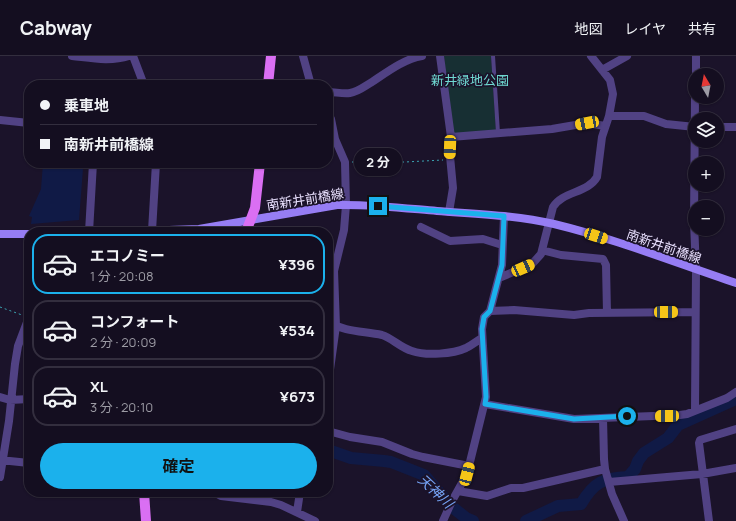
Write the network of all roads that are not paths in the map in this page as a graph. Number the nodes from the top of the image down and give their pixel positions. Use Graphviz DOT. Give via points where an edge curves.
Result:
graph roads {
  1 [pos="72,56"];
  2 [pos="129,56"];
  3 [pos="133,56"];
  4 [pos="271,56"];
  5 [pos="303,56"];
  6 [pos="422,56"];
  7 [pos="440,56"];
  8 [pos="493,56"];
  9 [pos="591,56"];
  10 [pos="627,56"];
  11 [pos="696,56"];
  12 [pos="696,68"];
  13 [pos="602,70"];
  14 [pos="142,80"];
  15 [pos="269,80"];
  16 [pos="310,80"];
  17 [pos="333,92"];
  18 [pos="609,116"];
  19 [pos="0,120"];
  20 [pos="24,122"];
  21 [pos="605,126"];
  22 [pos="688,126"];
  23 [pos="724,127"];
  24 [pos="736,127"];
  25 [pos="333,129"];
  26 [pos="498,134"];
  27 [pos="451,138"];
  28 [pos="695,148"];
  29 [pos="93,168"];
  30 [pos="156,168"];
  31 [pos="259,168"];
  32 [pos="346,205"];
  33 [pos="449,212"];
  34 [pos="504,216"];
  35 [pos="251,220"];
  36 [pos="549,223"];
  37 [pos="89,227"];
  38 [pos="152,227"];
  39 [pos="210,227"];
  40 [pos="248,227"];
  41 [pos="421,227"];
  42 [pos="0,234"];
  43 [pos="24,234"];
  44 [pos="502,245"];
  45 [pos="542,250"];
  46 [pos="696,270"];
  47 [pos="499,278"];
  48 [pos="736,283"];
  49 [pos="490,311"];
  50 [pos="695,312"];
  51 [pos="607,313"];
  52 [pos="333,324"];
  53 [pos="336,326"];
  54 [pos="24,330"];
  55 [pos="482,338"];
  56 [pos="333,348"];
  57 [pos="736,392"];
  58 [pos="0,396"];
  59 [pos="24,399"];
  60 [pos="10,400"];
  61 [pos="485,404"];
  62 [pos="695,410"];
  63 [pos="603,418"];
  64 [pos="736,429"];
  65 [pos="333,432"];
  66 [pos="1,460"];
  67 [pos="24,462"];
  68 [pos="469,466"];
  69 [pos="736,468"];
  70 [pos="605,469"];
  71 [pos="702,474"];
  72 [pos="0,477"];
  73 [pos="609,482"];
  74 [pos="458,491"];
  75 [pos="144,497"];
  76 [pos="229,497"];
  77 [pos="300,497"];
  78 [pos="299,516"];
  79 [pos="146,521"];
  80 [pos="315,521"];
  81 [pos="443,521"];
  82 [pos="624,521"];
  83 [pos="710,521"];
  1 -- 2 [label="street" via="108,60"];
  3 -- 14 [label="street"];
  4 -- 15 [label="main road"];
  5 -- 16 [label="street"];
  6 -- 17 [label="street" via="395,67 359,90 349,94"];
  7 -- 27 [label="street"];
  8 -- 26 [label="lane"];
  9 -- 13 [label="street"];
  10 -- 13 [label="street"];
  11 -- 12 [label="street"];
  13 -- 18 [label="street" via="610,80 613,94"];
  18 -- 21 [label="street"];
  18 -- 22 [label="street" via="644,116 666,124"];
  19 -- 20 [label="street"];
  21 -- 26 [label="street" via="587,123"];
  21 -- 36 [label="street" via="595,181 562,197 553,207"];
  23 -- 24 [label="street"];
  25 -- 32 [label="street" via="345,162"];
  26 -- 27 [label="street"];
  27 -- 33 [label="street" via="452,188"];
  28 -- 46 [label="street"];
  29 -- 37 [label="street"];
  30 -- 38 [label="street"];
  31 -- 35 [label="main road" via="255,208"];
  32 -- 33 [label="main road, 南新井前橋線"];
  32 -- 35 [label="main road, 南新井前橋線"];
  32 -- 53 [label="street" via="344,230 334,271"];
  33 -- 34 [label="main road, 南新井前橋線"];
  34 -- 36 [label="main road, 南新井前橋線"];
  34 -- 44 [label="street"];
  35 -- 39 [label="main road, 南新井前橋線"];
  35 -- 40 [label="main road"];
  36 -- 45 [label="street"];
  36 -- 46 [label="main road, 南新井前橋線"];
  41 -- 44 [label="street" via="450,240 483,239"];
  42 -- 43 [label="main road"];
  44 -- 47 [label="street"];
  45 -- 47 [label="street" via="532,264"];
  45 -- 51 [label="street" via="561,255 603,259 606,265"];
  46 -- 48 [label="main road, 南新井前橋線"];
  46 -- 50 [label="street"];
  47 -- 49 [label="street"];
  49 -- 51 [label="street" via="514,310 574,315"];
  49 -- 55 [label="street" via="484,317"];
  50 -- 51 [label="street"];
  50 -- 62 [label="street"];
  52 -- 53 [label="street"];
  53 -- 55 [label="street" via="384,336 404,348 420,353 459,351"];
  53 -- 56 [label="street"];
  54 -- 60 [label="street" via="18,346"];
  55 -- 61 [label="street"];
  57 -- 62 [label="street"];
  58 -- 60 [label="street"];
  59 -- 60 [label="street"];
  60 -- 66 [label="street" via="9,421"];
  61 -- 63 [label="street" via="574,419"];
  61 -- 68 [label="street"];
  62 -- 63 [label="street" via="680,415"];
  63 -- 70 [label="street"];
  64 -- 71 [label="street" via="700,440"];
  65 -- 68 [label="street" via="382,442 412,454"];
  66 -- 67 [label="street"];
  66 -- 72 [label="street"];
  68 -- 74 [label="street"];
  69 -- 71 [label="street"];
  70 -- 73 [label="street"];
  70 -- 74 [label="street" via="523,488 512,488 487,496"];
  71 -- 73 [label="street"];
  71 -- 83 [label="street"];
  73 -- 82 [label="street"];
  74 -- 81 [label="street"];
  75 -- 79 [label="main road"];
  76 -- 78 [label="street" via="271,502"];
  77 -- 78 [label="street"];
  78 -- 80 [label="street"];
}
